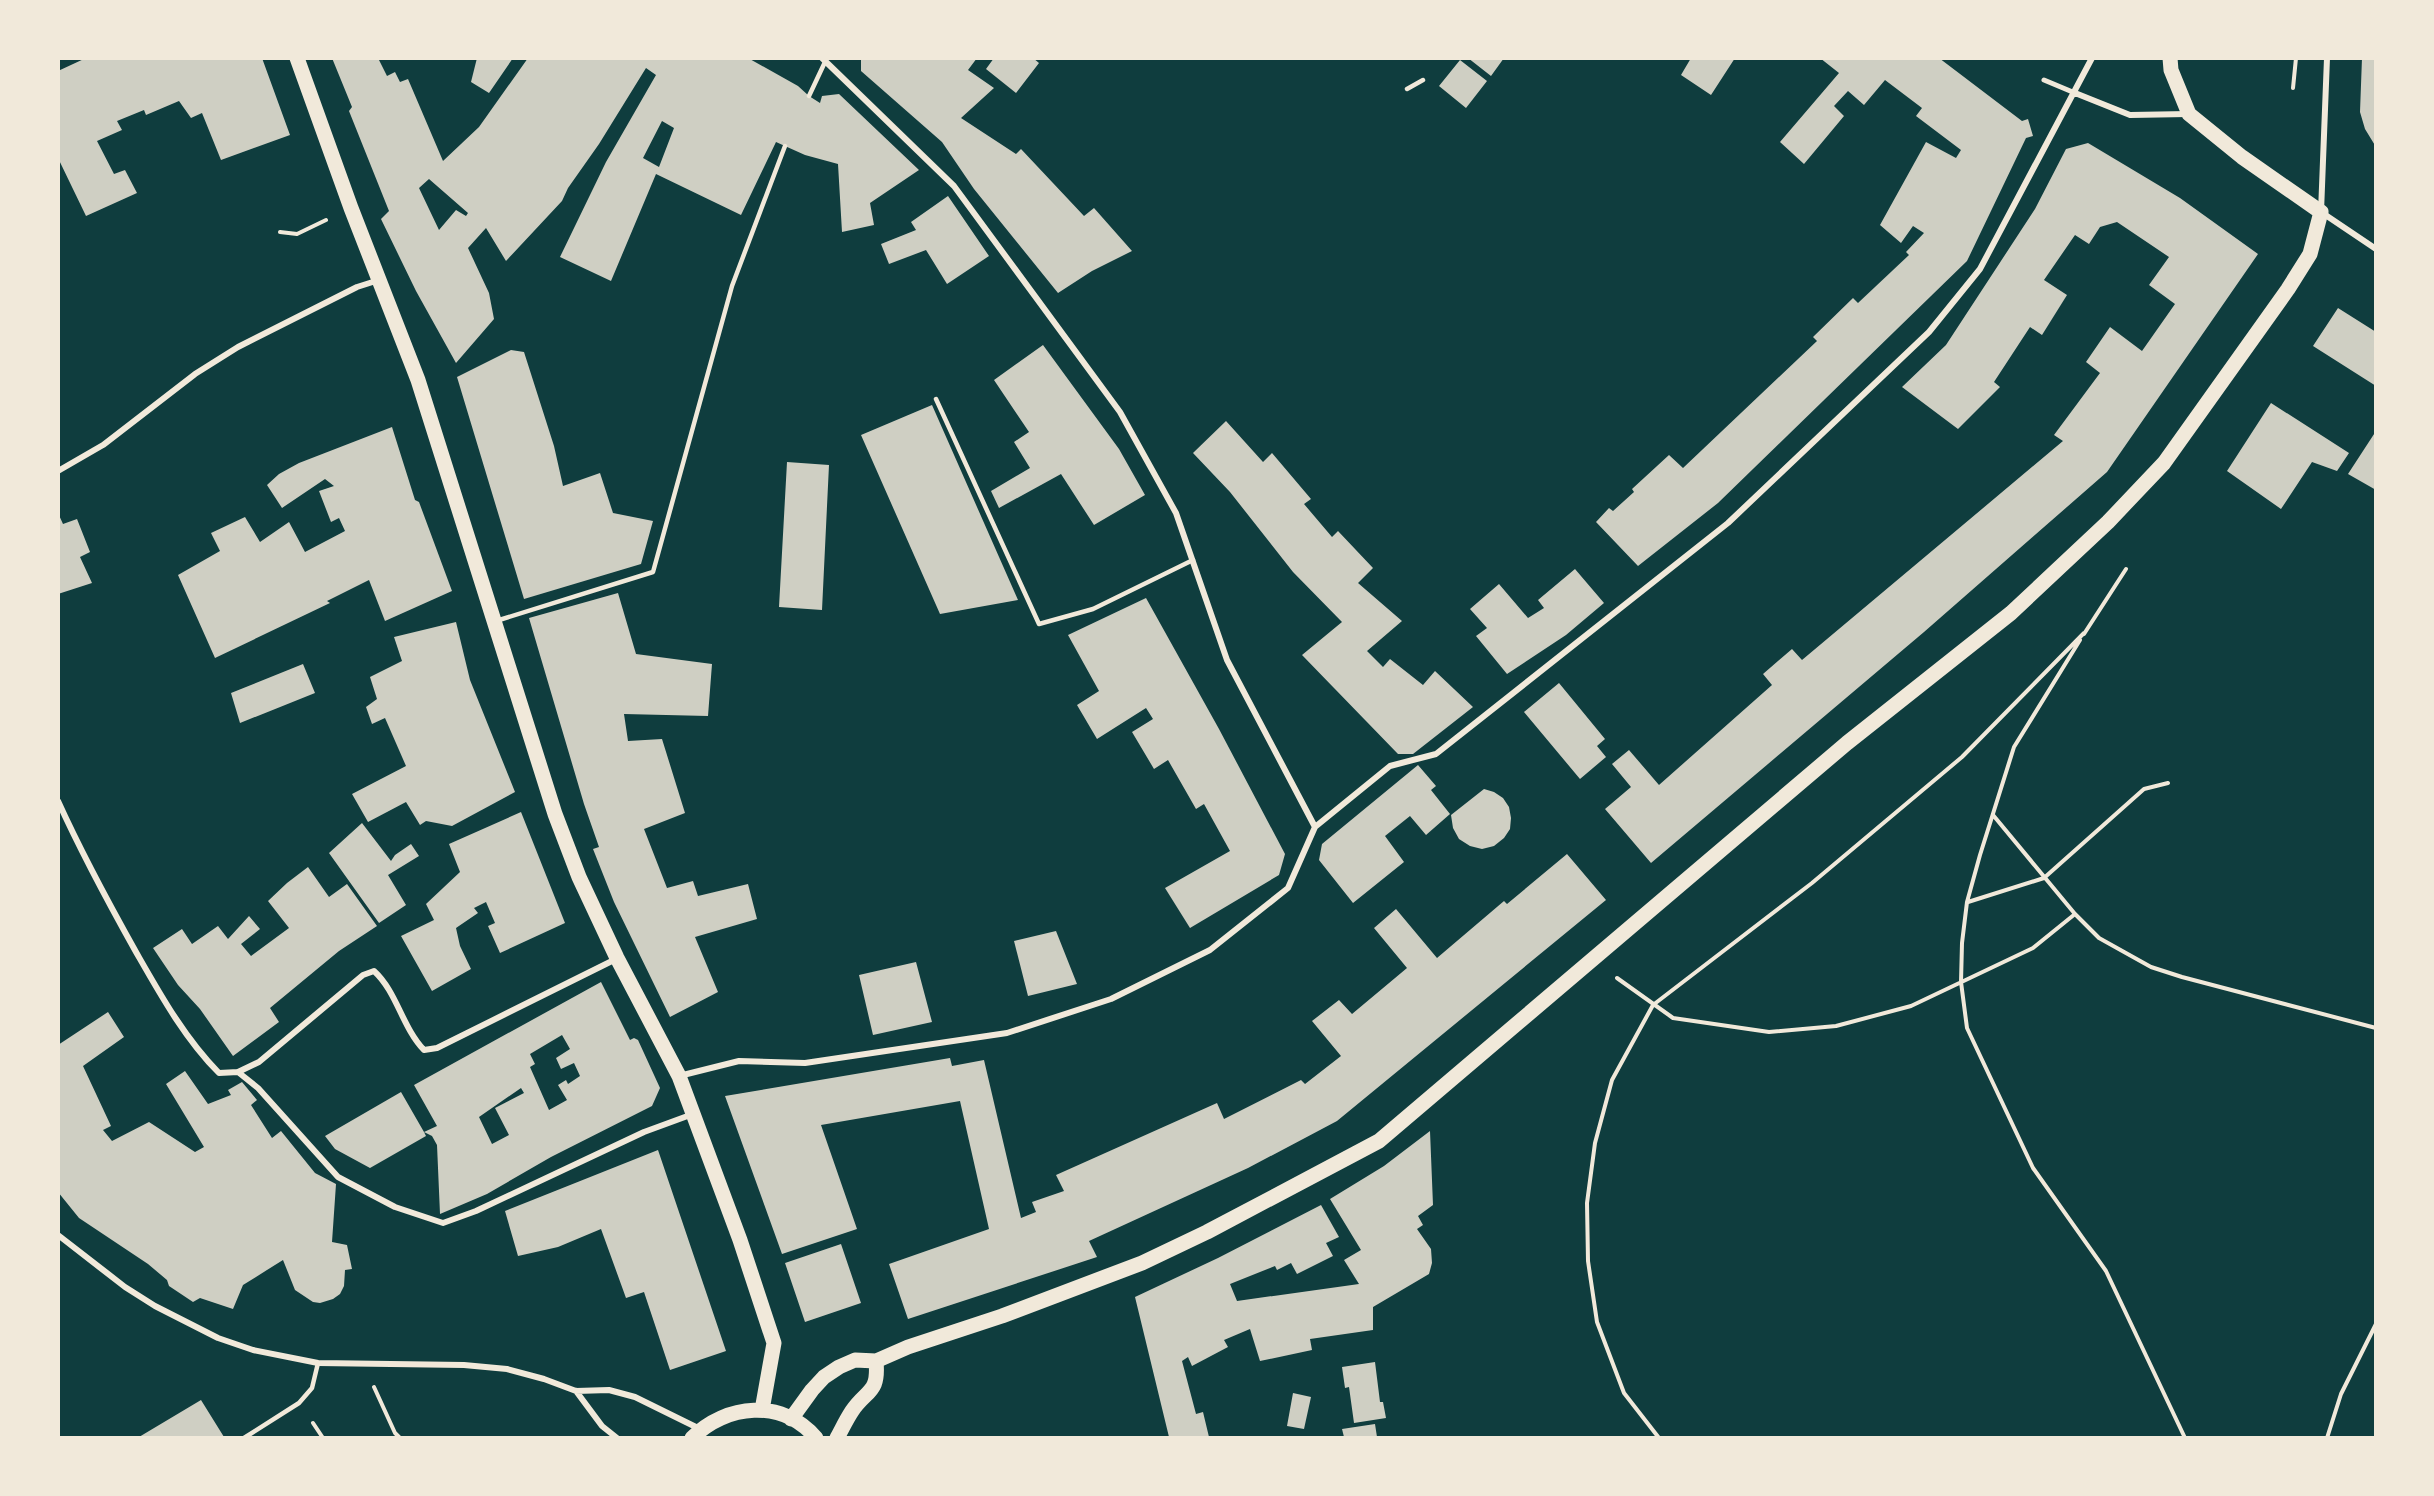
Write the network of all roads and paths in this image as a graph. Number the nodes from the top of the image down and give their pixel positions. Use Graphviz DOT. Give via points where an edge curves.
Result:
graph roads {
  1 [pos="297,58"];
  2 [pos="2092,58"];
  3 [pos="2170,58"];
  4 [pos="2296,58"];
  5 [pos="2327,58"];
  6 [pos="823,60"];
  7 [pos="1423,80"];
  8 [pos="2043,80"];
  9 [pos="2293,88"];
  10 [pos="1407,89"];
  11 [pos="2075,93"];
  12 [pos="809,96"];
  13 [pos="2189,114"];
  14 [pos="785,146"];
  15 [pos="2321,212"];
  16 [pos="311,227"];
  17 [pos="280,232"];
  18 [pos="2376,249"];
  19 [pos="380,279"];
  20 [pos="936,399"];
  21 [pos="58,471"];
  22 [pos="1192,560"];
  23 [pos="2126,569"];
  24 [pos="493,621"];
  25 [pos="2084,633"];
  26 [pos="2168,783"];
  27 [pos="58,801"];
  28 [pos="1993,814"];
  29 [pos="1316,827"];
  30 [pos="2044,878"];
  31 [pos="1967,902"];
  32 [pos="2075,914"];
  33 [pos="617,958"];
  34 [pos="1593,961"];
  35 [pos="1961,982"];
  36 [pos="1653,1005"];
  37 [pos="2376,1029"];
  38 [pos="238,1072"];
  39 [pos="679,1076"];
  40 [pos="694,1114"];
  41 [pos="58,1235"];
  42 [pos="2376,1323"];
  43 [pos="876,1361"];
  44 [pos="318,1363"];
  45 [pos="364,1365"];
  46 [pos="576,1391"];
  47 [pos="762,1410"];
  48 [pos="791,1419"];
  49 [pos="696,1433"];
  50 [pos="244,1437"];
  51 [pos="400,1437"];
  52 [pos="617,1437"];
  53 [pos="816,1437"];
  54 [pos="837,1437"];
  55 [pos="1659,1437"];
  56 [pos="2185,1437"];
  57 [pos="2327,1437"];
  1 -- 19 [label="main road"];
  2 -- 11 [label="street"];
  3 -- 13 [label="main road"];
  4 -- 9 [label="path"];
  5 -- 15 [label="street"];
  6 -- 12 [label="lane"];
  6 -- 22 [label="street" via="954,186 1120,412 1176,513"];
  7 -- 10 [label="lane"];
  8 -- 11 [label="street"];
  11 -- 13 [label="street" via="2130,115"];
  11 -- 29 [label="street" via="1980,269 1929,332 1728,523 1436,754 1390,766"];
  13 -- 15 [label="main road"];
  14 -- 24 [label="lane" via="732,286 653,572"];
  15 -- 18 [label="street"];
  15 -- 34 [label="main road" via="2310,254 2288,289 2164,463 2108,522 2011,613 1847,743"];
  16 -- 17 [label="path" via="297,234"];
  19 -- 21 [label="street" via="230,352 188,379 104,445"];
  19 -- 24 [label="main road" via="418,380"];
  20 -- 22 [label="lane" via="1039,624 1093,609"];
  22 -- 29 [label="street" via="1227,660"];
  23 -- 25 [label="path"];
  24 -- 33 [label="main road" via="555,814"];
  25 -- 28 [label="path" via="2014,747"];
  25 -- 36 [label="path" via="1962,757 1812,883"];
  26 -- 30 [label="path" via="2144,789"];
  27 -- 38 [label="street" via="86,863 201,1055 219,1073"];
  28 -- 30 [label="path"];
  28 -- 31 [label="path"];
  29 -- 39 [label="street" via="1288,888 1210,950 1111,999 1007,1033 805,1063 738,1060"];
  30 -- 31 [label="path"];
  30 -- 32 [label="path"];
  31 -- 35 [label="path"];
  32 -- 35 [label="path" via="2032,948"];
  32 -- 37 [label="path" via="2099,938 2151,967"];
  33 -- 38 [label="street" via="437,1048 424,1050 384,980 374,970 259,1062"];
  33 -- 39 [label="main road"];
  34 -- 36 [label="path"];
  34 -- 43 [label="main road" via="1379,1141 1142,1263"];
  35 -- 36 [label="path" via="1911,1006 1836,1026 1769,1032 1673,1018"];
  35 -- 56 [label="path" via="1967,1028 2033,1168 2106,1271"];
  36 -- 55 [label="path" via="1612,1080 1595,1143 1587,1203 1588,1261 1597,1322 1624,1393"];
  38 -- 40 [label="street" via="258,1088 338,1177 395,1207 443,1223 644,1132"];
  39 -- 40 [label="main road"];
  40 -- 47 [label="main road" via="774,1343"];
  41 -- 44 [label="street" via="125,1287 185,1322 218,1338 285,1358"];
  42 -- 57 [label="path" via="2342,1394"];
  43 -- 48 [label="main road" via="855,1360 824,1377"];
  43 -- 54 [label="main road" via="878,1376 874,1387 853,1409"];
  44 -- 45 [label="street"];
  44 -- 50 [label="lane" via="312,1388 299,1403"];
  45 -- 46 [label="street" via="507,1369"];
  45 -- 51 [label="path"];
  46 -- 49 [label="street" via="609,1390 635,1397"];
  46 -- 52 [label="street" via="602,1426"];
  47 -- 48 [label="main road"];
  47 -- 49 [label="main road" via="729,1413"];
  48 -- 53 [label="main road"];
}
